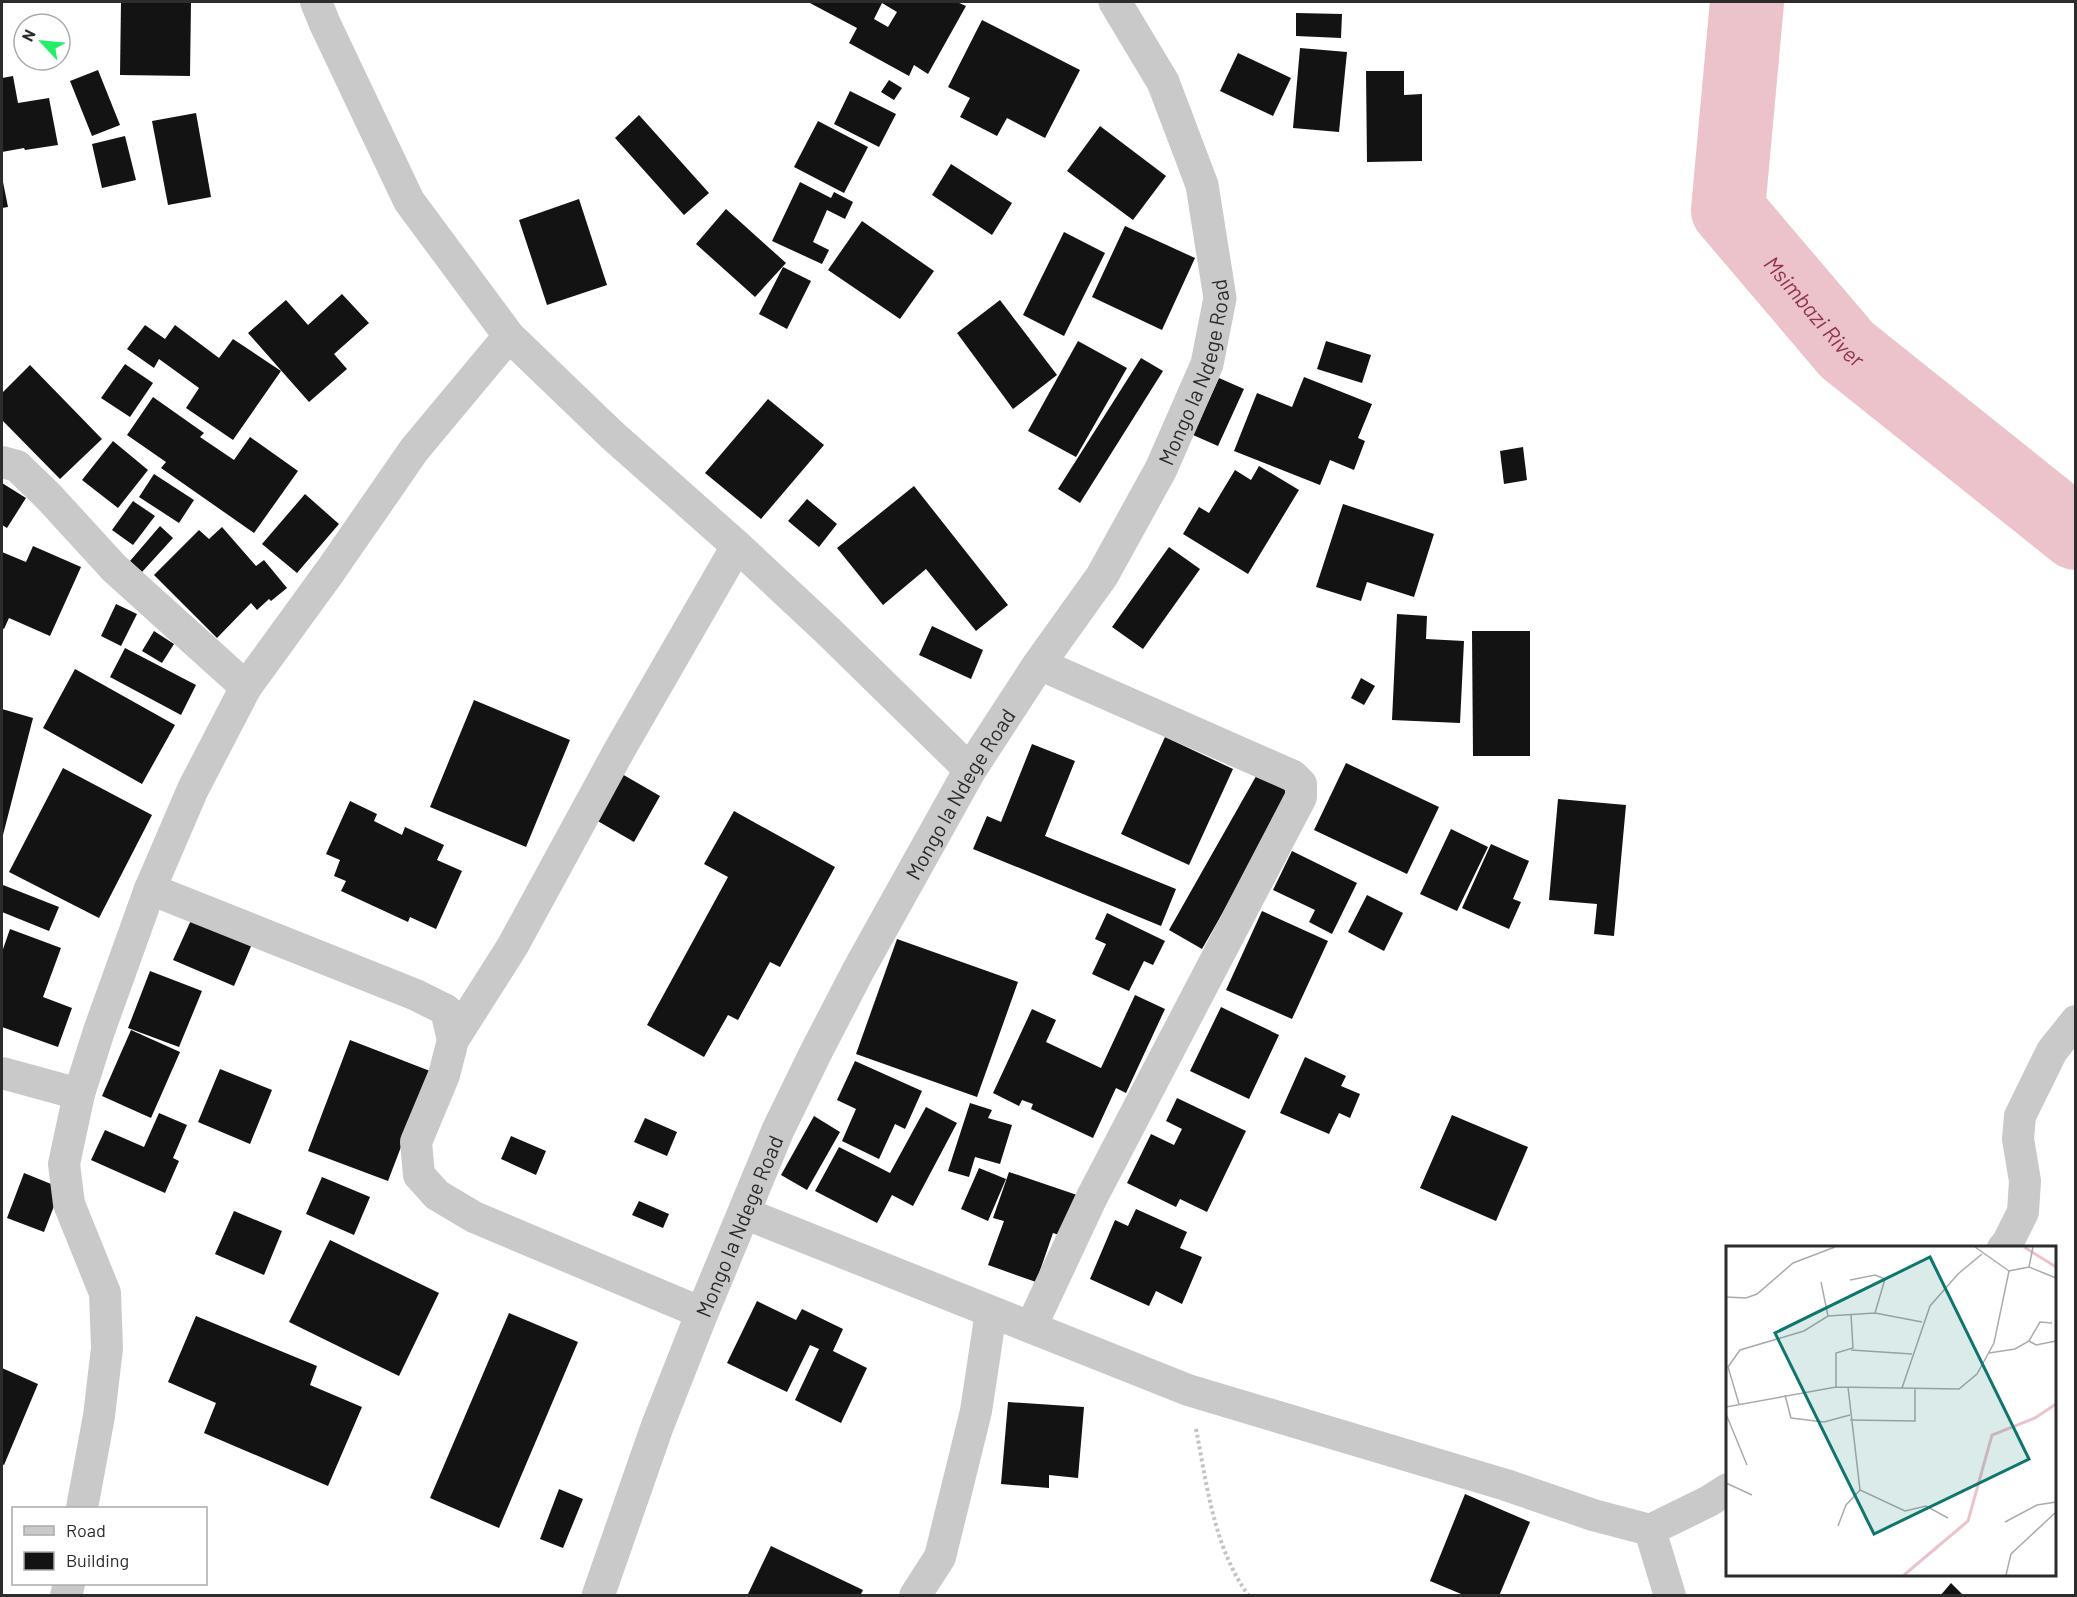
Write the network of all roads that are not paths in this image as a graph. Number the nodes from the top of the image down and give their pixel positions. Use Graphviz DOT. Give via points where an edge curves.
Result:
graph roads {
  1 [pos="316,2"];
  2 [pos="1115,2"];
  3 [pos="509,336"];
  4 [pos="2,462"];
  5 [pos="736,546"];
  6 [pos="1038,664"];
  7 [pos="246,687"];
  8 [pos="970,770"];
  9 [pos="150,889"];
  10 [pos="2076,1021"];
  11 [pos="453,1040"];
  12 [pos="2,1073"];
  13 [pos="79,1094"];
  14 [pos="744,1213"];
  15 [pos="2005,1246"];
  16 [pos="991,1312"];
  17 [pos="702,1313"];
  18 [pos="1031,1327"];
  19 [pos="1726,1490"];
  20 [pos="82,1507"];
  21 [pos="1650,1530"];
  22 [pos="598,1596"];
  23 [pos="915,1596"];
  24 [pos="1670,1596"];
  1 -- 3 [label="street" via="409,201"];
  2 -- 6 [label="street, Mongo la Ndege Road" via="1162,82 1202,185 1220,298 1207,364 1161,469 1102,576"];
  3 -- 5 [label="street"];
  3 -- 7 [label="street" via="414,450"];
  4 -- 7 [label="street" via="17,466 114,568"];
  5 -- 8 [label="street"];
  5 -- 11 [label="street" via="512,947"];
  6 -- 8 [label="street, Mongo la Ndege Road"];
  6 -- 18 [label="street" via="1293,776 1301,783 1301,797 1092,1197"];
  7 -- 9 [label="street" via="193,789"];
  8 -- 14 [label="street, Mongo la Ndege Road" via="859,969 778,1130"];
  9 -- 11 [label="street" via="416,995 446,1010"];
  9 -- 13 [label="street"];
  10 -- 15 [label="street" via="2052,1051 2020,1116 2018,1139 2025,1181 2022,1212"];
  11 -- 17 [label="street" via="444,1075 416,1142 418,1174 437,1196 474,1217"];
  12 -- 13 [label="street"];
  13 -- 20 [label="street" via="64,1164 69,1204 105,1293 107,1348"];
  14 -- 16 [label="street"];
  14 -- 17 [label="street, Mongo la Ndege Road"];
  16 -- 18 [label="street"];
  16 -- 23 [label="street" via="976,1411 940,1557"];
  17 -- 22 [label="street, Mongo la Ndege Road"];
  18 -- 21 [label="street" via="1188,1390"];
  19 -- 21 [label="street"];
  21 -- 24 [label="street"];
}
